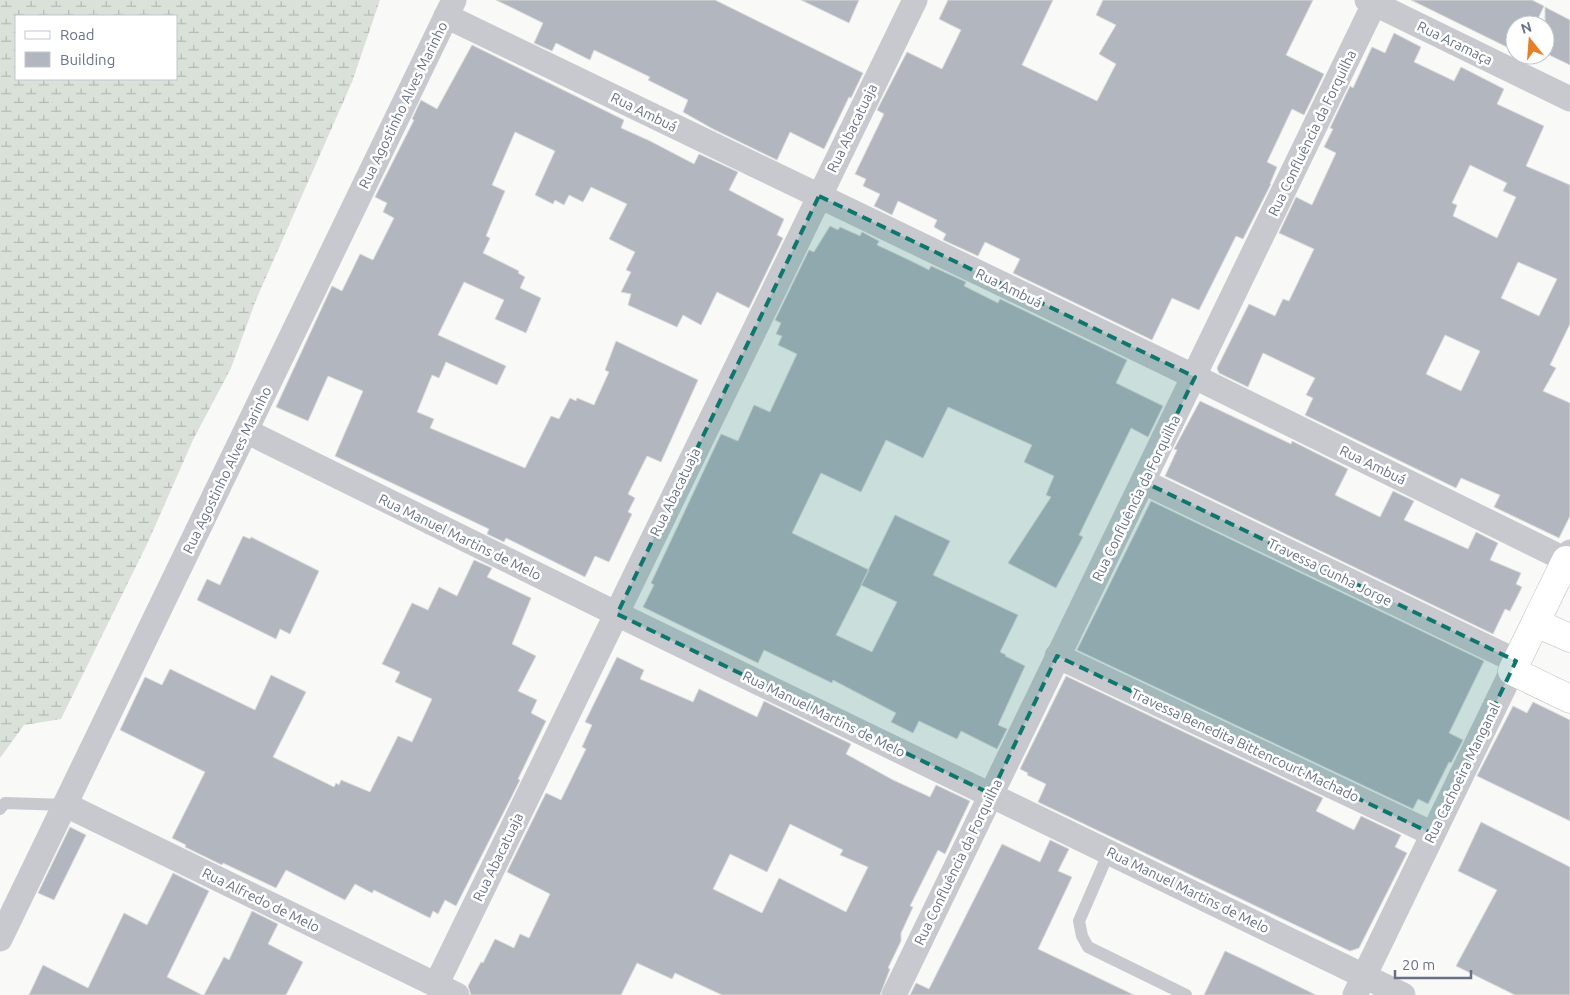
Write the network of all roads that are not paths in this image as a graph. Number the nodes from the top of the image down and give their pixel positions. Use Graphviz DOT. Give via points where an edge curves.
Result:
graph roads {
  1 [pos="915,0"];
  2 [pos="1372,1"];
  3 [pos="450,8"];
  4 [pos="1570,99"];
  5 [pos="819,196"];
  6 [pos="1194,378"];
  7 [pos="246,431"];
  8 [pos="1144,482"];
  9 [pos="1567,567"];
  10 [pos="617,614"];
  11 [pos="1536,623"];
  12 [pos="1570,638"];
  13 [pos="1057,656"];
  14 [pos="1514,666"];
  15 [pos="1570,700"];
  16 [pos="991,794"];
  17 [pos="66,805"];
  18 [pos="0,809"];
  19 [pos="1433,834"];
  20 [pos="1109,852"];
  21 [pos="0,940"];
  22 [pos="1360,986"];
  23 [pos="446,990"];
  24 [pos="894,995"];
  25 [pos="1186,995"];
  26 [pos="1403,995"];
  1 -- 5 [label="street, Rua Abacatuaja"];
  2 -- 4 [label="street, Rua Aramaça"];
  2 -- 6 [label="street, Rua Confluência da Forquilha"];
  3 -- 5 [label="street, Rua Ambuá"];
  3 -- 7 [label="street, Rua Agostinho Alves Marinho"];
  5 -- 6 [label="street, Rua Ambuá"];
  5 -- 10 [label="street, Rua Abacatuaja"];
  6 -- 8 [label="street, Rua Confluência da Forquilha"];
  6 -- 9 [label="street, Rua Ambuá"];
  7 -- 10 [label="street, Rua Manuel Martins de Melo"];
  7 -- 17 [label="street, Rua Agostinho Alves Marinho"];
  8 -- 13 [label="street, Rua Confluência da Forquilha"];
  8 -- 14 [label="street, Travessa Cunha Jorge"];
  9 -- 11 [label="street, Rua Cachoeira Manganal"];
  10 -- 16 [label="street, Rua Manuel Martins de Melo"];
  10 -- 23 [label="street, Rua Abacatuaja"];
  11 -- 12 [label="street"];
  11 -- 14 [label="street, Rua Cachoeira Manganal"];
  13 -- 16 [label="street, Rua Confluência da Forquilha"];
  13 -- 19 [label="street, Travessa Benedita Bittencourt Machado"];
  14 -- 15 [label="street"];
  14 -- 19 [label="street, Rua Cachoeira Manganal"];
  16 -- 20 [label="street, Rua Manuel Martins de Melo"];
  16 -- 24 [label="street, Rua Confluência da Forquilha"];
  17 -- 18 [label="lane" via="5,803"];
  17 -- 21 [label="street, Rua Agostinho Alves Marinho"];
  17 -- 23 [label="street, Rua Alfredo de Melo"];
  19 -- 22 [label="street, Rua Cachoeira Manganal"];
  20 -- 22 [label="street, Rua Manuel Martins de Melo"];
  20 -- 25 [label="lane" via="1079,921 1082,936 1088,947"];
  22 -- 26 [label="street, Rua Manuel Martins de Melo"];
}
